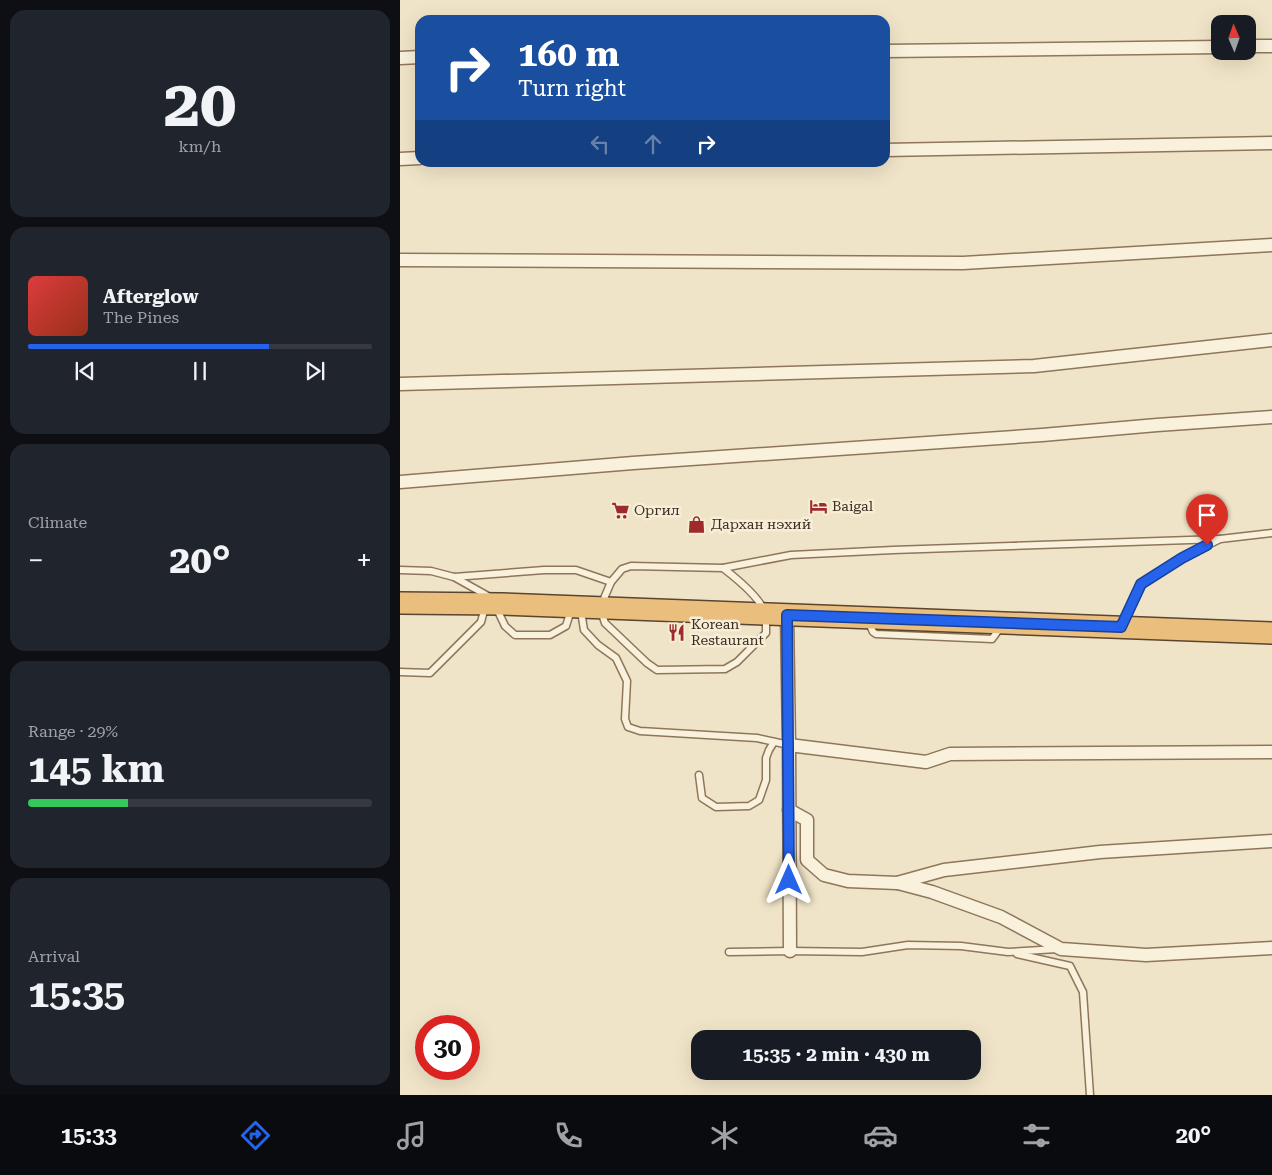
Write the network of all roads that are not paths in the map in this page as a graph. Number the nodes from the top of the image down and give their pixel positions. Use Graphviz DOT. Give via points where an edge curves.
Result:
graph roads {
  1 [pos="1256,46"];
  2 [pos="1272,46"];
  3 [pos="1211,47"];
  4 [pos="890,51"];
  5 [pos="415,57"];
  6 [pos="400,58"];
  7 [pos="1272,143"];
  8 [pos="890,150"];
  9 [pos="415,158"];
  10 [pos="400,159"];
  11 [pos="1272,246"];
  12 [pos="400,260"];
  13 [pos="1272,340"];
  14 [pos="400,384"];
  15 [pos="1272,417"];
  16 [pos="400,482"];
  17 [pos="1272,533"];
  18 [pos="1220,538"];
  19 [pos="723,568"];
  20 [pos="400,570"];
  21 [pos="454,577"];
  22 [pos="611,582"];
  23 [pos="400,603"];
  24 [pos="494,604"];
  25 [pos="584,607"];
  26 [pos="765,614"];
  27 [pos="787,615"];
  28 [pos="1121,627"];
  29 [pos="1272,633"];
  30 [pos="400,672"];
  31 [pos="774,742"];
  32 [pos="789,745"];
  33 [pos="1272,752"];
  34 [pos="699,775"];
  35 [pos="789,810"];
  36 [pos="1272,841"];
  37 [pos="896,883"];
  38 [pos="1272,948"];
  39 [pos="1062,949"];
  40 [pos="790,950"];
  41 [pos="729,952"];
  42 [pos="1008,952"];
  43 [pos="1090,1095"];
  1 -- 2 [label="street"];
  3 -- 4 [label="street"];
  5 -- 6 [label="street"];
  7 -- 8 [label="street"];
  9 -- 10 [label="street"];
  11 -- 12 [label="street" via="964,263"];
  13 -- 14 [label="street" via="1034,366"];
  15 -- 16 [label="street"];
  17 -- 18 [label="lane"];
  18 -- 19 [label="lane" via="791,555"];
  18 -- 28 [label="lane" via="1141,584"];
  19 -- 22 [label="lane" via="631,566 622,569"];
  19 -- 26 [label="lane" via="754,596"];
  20 -- 21 [label="lane" via="431,571"];
  21 -- 22 [label="lane" via="576,570"];
  21 -- 24 [label="lane"];
  22 -- 25 [label="lane"];
  23 -- 24 [label="highway"];
  24 -- 25 [label="highway"];
  24 -- 25 [label="lane" via="505,626 515,635 550,635 566,626"];
  24 -- 30 [label="lane" via="481,622 430,673"];
  25 -- 26 [label="highway"];
  25 -- 26 [label="lane" via="657,670 725,668 737,662 766,633"];
  25 -- 31 [label="lane" via="584,630 616,658 627,682 625,719 628,727 640,731 757,738"];
  26 -- 27 [label="highway"];
  27 -- 28 [label="highway" via="867,618 915,628 1003,623"];
  27 -- 32 [label="street"];
  28 -- 29 [label="highway"];
  31 -- 32 [label="lane"];
  31 -- 34 [label="lane" via="766,758 766,780 759,800 749,806 716,807 709,803 702,798"];
  32 -- 33 [label="street" via="926,762 950,754"];
  32 -- 35 [label="street"];
  35 -- 37 [label="street" via="807,820 807,860 824,875 848,881"];
  35 -- 40 [label="street"];
  36 -- 37 [label="street" via="1100,852 944,870"];
  37 -- 39 [label="street" via="932,892 1001,917"];
  38 -- 39 [label="street" via="1146,955"];
  39 -- 42 [label="lane"];
  40 -- 41 [label="lane"];
  40 -- 42 [label="lane" via="862,952 908,945 961,946"];
  42 -- 43 [label="lane" via="1070,966 1083,992"];
}
